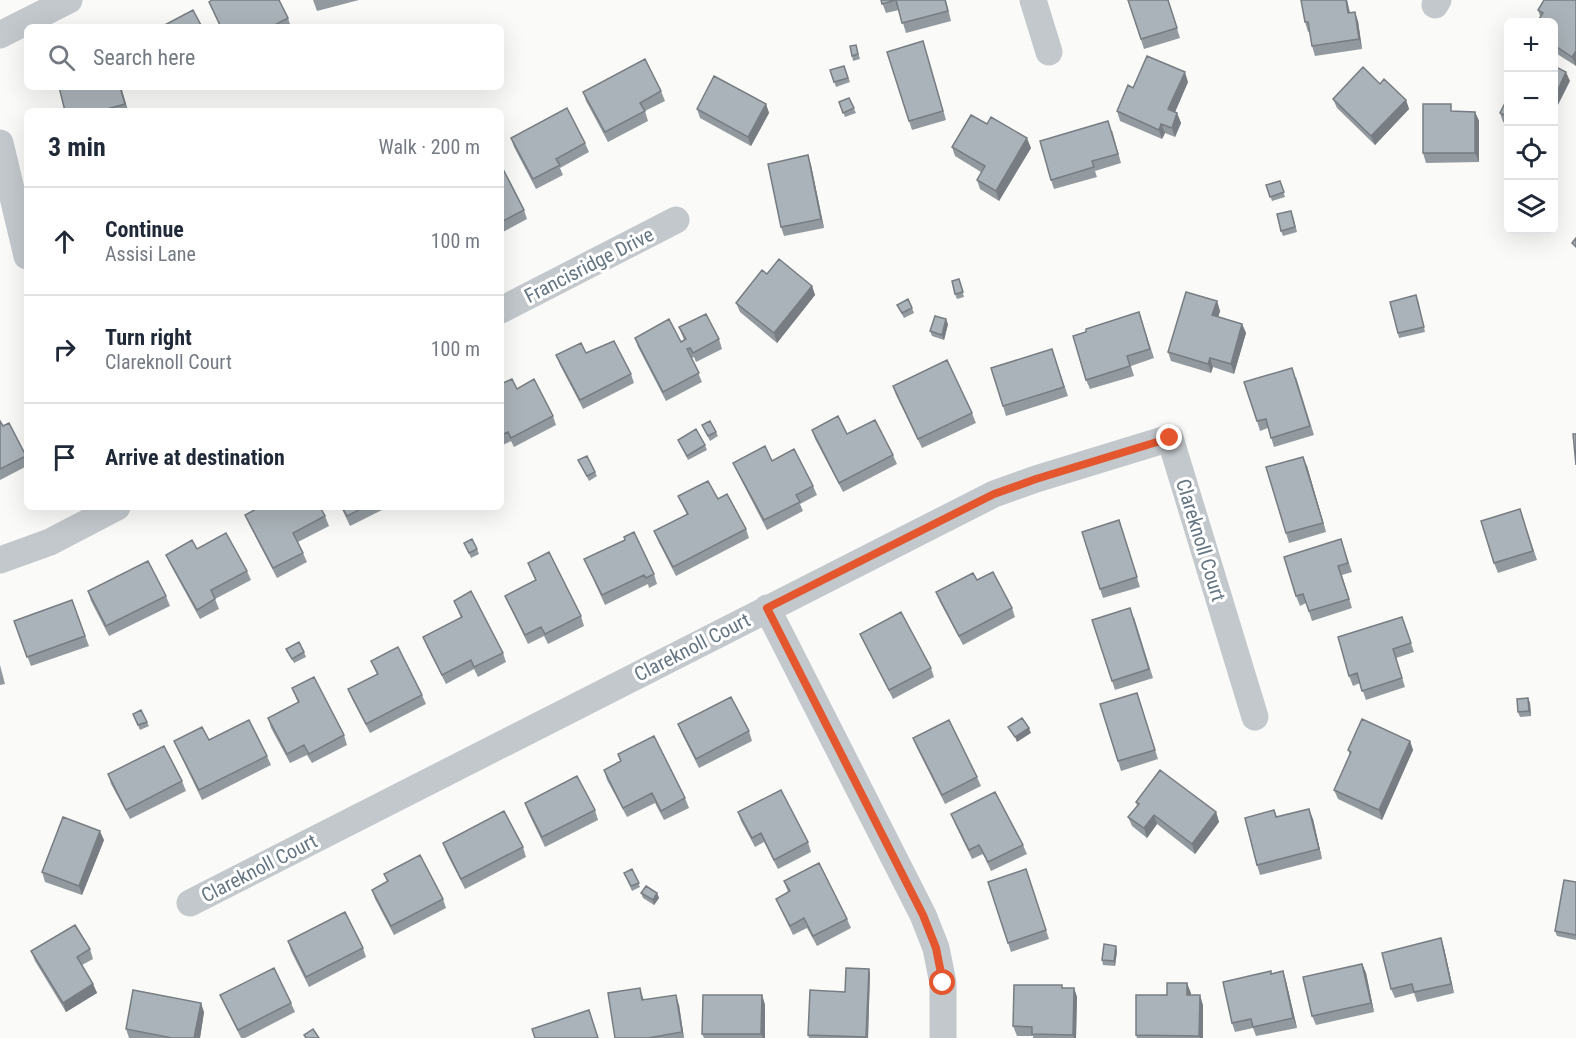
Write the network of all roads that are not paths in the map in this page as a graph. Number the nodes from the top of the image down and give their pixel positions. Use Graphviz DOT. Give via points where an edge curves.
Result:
graph roads {
  1 [pos="69,0"];
  2 [pos="1034,0"];
  3 [pos="0,35"];
  4 [pos="1049,52"];
  5 [pos="0,142"];
  6 [pos="676,220"];
  7 [pos="24,243"];
  8 [pos="504,308"];
  9 [pos="111,510"];
  10 [pos="0,560"];
  11 [pos="767,608"];
  12 [pos="1255,717"];
  13 [pos="190,903"];
  14 [pos="944,1038"];
  1 -- 3 [label="street"];
  2 -- 4 [label="street"];
  5 -- 7 [label="street"];
  6 -- 8 [label="street, Francisridge Drive"];
  9 -- 10 [label="street" via="50,542"];
  11 -- 12 [label="street, Clareknoll Court" via="994,494 1170,438"];
  11 -- 13 [label="street, Clareknoll Court"];
  11 -- 14 [label="street" via="923,915 936,948 943,983"];
}
